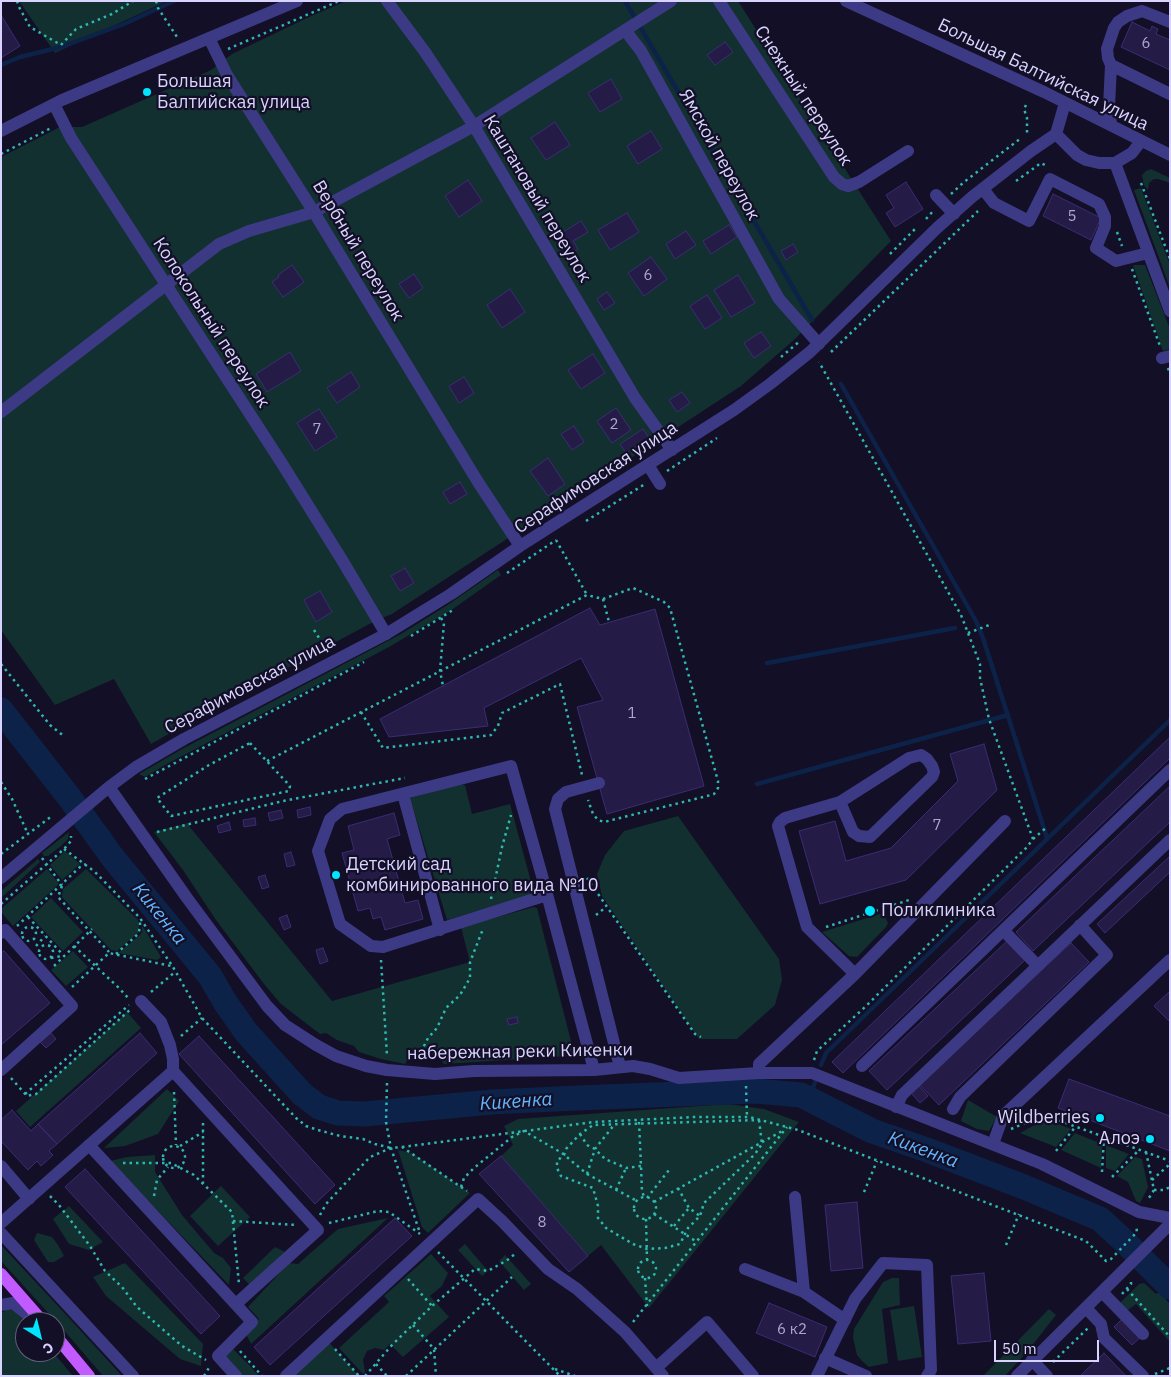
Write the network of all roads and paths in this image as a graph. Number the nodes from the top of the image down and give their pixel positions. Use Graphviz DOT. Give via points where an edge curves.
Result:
graph roads {
  1 [pos="17,1"];
  2 [pos="133,1"];
  3 [pos="156,1"];
  4 [pos="297,1"];
  5 [pos="339,1"];
  6 [pos="387,1"];
  7 [pos="671,1"];
  8 [pos="719,1"];
  9 [pos="846,1"];
  10 [pos="1170,22"];
  11 [pos="625,30"];
  12 [pos="209,38"];
  13 [pos="184,49"];
  14 [pos="225,50"];
  15 [pos="1111,64"];
  16 [pos="1170,94"];
  17 [pos="1065,103"];
  18 [pos="54,104"];
  19 [pos="1026,105"];
  20 [pos="57,125"];
  21 [pos="1111,125"];
  22 [pos="474,126"];
  23 [pos="1,131"];
  24 [pos="1056,134"];
  25 [pos="1027,135"];
  26 [pos="1021,138"];
  27 [pos="1141,141"];
  28 [pos="908,151"];
  29 [pos="1,154"];
  30 [pos="1170,155"];
  31 [pos="1115,163"];
  32 [pos="1141,183"];
  33 [pos="983,189"];
  34 [pos="942,196"];
  35 [pos="314,212"];
  36 [pos="954,214"];
  37 [pos="1148,253"];
  38 [pos="1170,259"];
  39 [pos="1130,265"];
  40 [pos="166,286"];
  41 [pos="1170,311"];
  42 [pos="818,344"];
  43 [pos="1165,355"];
  44 [pos="819,362"];
  45 [pos="1,412"];
  46 [pos="672,450"];
  47 [pos="648,465"];
  48 [pos="660,484"];
  49 [pos="556,540"];
  50 [pos="520,546"];
  51 [pos="587,595"];
  52 [pos="603,599"];
  53 [pos="441,618"];
  54 [pos="609,622"];
  55 [pos="992,624"];
  56 [pos="314,630"];
  57 [pos="968,633"];
  58 [pos="386,634"];
  59 [pos="326,649"];
  60 [pos="1,664"];
  61 [pos="440,671"];
  62 [pos="443,686"];
  63 [pos="361,712"];
  64 [pos="65,737"];
  65 [pos="267,761"];
  66 [pos="1170,770"];
  67 [pos="411,777"];
  68 [pos="1,782"];
  69 [pos="599,783"];
  70 [pos="108,787"];
  71 [pos="585,787"];
  72 [pos="403,794"];
  73 [pos="840,802"];
  74 [pos="514,808"];
  75 [pos="60,818"];
  76 [pos="1005,821"];
  77 [pos="1047,827"];
  78 [pos="154,832"];
  79 [pos="28,834"];
  80 [pos="71,834"];
  81 [pos="1032,839"];
  82 [pos="1170,840"];
  83 [pos="64,849"];
  84 [pos="1,854"];
  85 [pos="86,864"];
  86 [pos="48,865"];
  87 [pos="586,877"];
  88 [pos="1,878"];
  89 [pos="62,885"];
  90 [pos="547,895"];
  91 [pos="910,900"];
  92 [pos="1,904"];
  93 [pos="490,905"];
  94 [pos="606,907"];
  95 [pos="594,916"];
  96 [pos="28,917"];
  97 [pos="140,918"];
  98 [pos="486,922"];
  99 [pos="1080,925"];
  100 [pos="36,928"];
  101 [pos="440,930"];
  102 [pos="818,930"];
  103 [pos="91,931"];
  104 [pos="1004,931"];
  105 [pos="7,932"];
  106 [pos="45,936"];
  107 [pos="34,940"];
  108 [pos="37,944"];
  109 [pos="74,946"];
  110 [pos="40,948"];
  111 [pos="32,950"];
  112 [pos="110,953"];
  113 [pos="115,954"];
  114 [pos="380,954"];
  115 [pos="64,956"];
  116 [pos="51,958"];
  117 [pos="1170,960"];
  118 [pos="1037,965"];
  119 [pos="94,966"];
  120 [pos="173,967"];
  121 [pos="51,968"];
  122 [pos="175,972"];
  123 [pos="855,974"];
  124 [pos="63,995"];
  125 [pos="142,1000"];
  126 [pos="202,1018"];
  127 [pos="180,1037"];
  128 [pos="700,1037"];
  129 [pos="422,1057"];
  130 [pos="814,1060"];
  131 [pos="387,1061"];
  132 [pos="862,1066"];
  133 [pos="620,1067"];
  134 [pos="2,1069"];
  135 [pos="594,1070"];
  136 [pos="173,1071"];
  137 [pos="759,1073"];
  138 [pos="387,1077"];
  139 [pos="746,1080"];
  140 [pos="25,1094"];
  141 [pos="896,1107"];
  142 [pos="953,1109"];
  143 [pos="202,1116"];
  144 [pos="747,1117"];
  145 [pos="759,1120"];
  146 [pos="639,1121"];
  147 [pos="594,1124"];
  148 [pos="614,1124"];
  149 [pos="1076,1126"];
  150 [pos="787,1128"];
  151 [pos="524,1131"];
  152 [pos="1008,1131"];
  153 [pos="203,1132"];
  154 [pos="580,1134"];
  155 [pos="1104,1137"];
  156 [pos="762,1144"];
  157 [pos="994,1144"];
  158 [pos="89,1145"];
  159 [pos="178,1146"];
  160 [pos="402,1147"];
  161 [pos="391,1148"];
  162 [pos="595,1149"];
  163 [pos="1139,1150"];
  164 [pos="1056,1151"];
  165 [pos="1146,1152"];
  166 [pos="564,1155"];
  167 [pos="877,1162"];
  168 [pos="128,1163"];
  169 [pos="164,1163"];
  170 [pos="1170,1163"];
  171 [pos="1,1166"];
  172 [pos="168,1166"];
  173 [pos="640,1166"];
  174 [pos="178,1168"];
  175 [pos="626,1168"];
  176 [pos="669,1170"];
  177 [pos="1102,1172"];
  178 [pos="587,1174"];
  179 [pos="1112,1177"];
  180 [pos="1152,1180"];
  181 [pos="204,1184"];
  182 [pos="461,1187"];
  183 [pos="1170,1187"];
  184 [pos="678,1188"];
  185 [pos="616,1190"];
  186 [pos="1154,1190"];
  187 [pos="864,1192"];
  188 [pos="470,1193"];
  189 [pos="49,1195"];
  190 [pos="795,1197"];
  191 [pos="646,1198"];
  192 [pos="29,1199"];
  193 [pos="637,1202"];
  194 [pos="654,1202"];
  195 [pos="144,1205"];
  196 [pos="1145,1205"];
  197 [pos="689,1208"];
  198 [pos="654,1214"];
  199 [pos="1019,1214"];
  200 [pos="700,1216"];
  201 [pos="1170,1218"];
  202 [pos="646,1219"];
  203 [pos="233,1221"];
  204 [pos="320,1222"];
  205 [pos="1,1223"];
  206 [pos="1170,1224"];
  207 [pos="1137,1226"];
  208 [pos="674,1227"];
  209 [pos="1,1233"];
  210 [pos="685,1234"];
  211 [pos="698,1242"];
  212 [pos="1006,1245"];
  213 [pos="647,1250"];
  214 [pos="509,1259"];
  215 [pos="647,1260"];
  216 [pos="450,1264"];
  217 [pos="745,1269"];
  218 [pos="1,1274"];
  219 [pos="512,1277"];
  220 [pos="464,1278"];
  221 [pos="645,1278"];
  222 [pos="1127,1288"];
  223 [pos="239,1290"];
  224 [pos="418,1290"];
  225 [pos="804,1292"];
  226 [pos="1102,1292"];
  227 [pos="485,1301"];
  228 [pos="236,1304"];
  229 [pos="1,1305"];
  230 [pos="432,1306"];
  231 [pos="648,1306"];
  232 [pos="1086,1308"];
  233 [pos="24,1312"];
  234 [pos="34,1312"];
  235 [pos="1096,1319"];
  236 [pos="845,1320"];
  237 [pos="413,1325"];
  238 [pos="627,1330"];
  239 [pos="1143,1334"];
  240 [pos="1170,1337"];
  241 [pos="232,1342"];
  242 [pos="65,1348"];
  243 [pos="434,1349"];
  244 [pos="336,1351"];
  245 [pos="826,1358"];
  246 [pos="1032,1360"];
  247 [pos="376,1364"];
  248 [pos="552,1368"];
  249 [pos="1170,1368"];
  250 [pos="660,1372"];
  251 [pos="1045,1374"];
  252 [pos="89,1376"];
  253 [pos="134,1376"];
  254 [pos="204,1376"];
  255 [pos="236,1376"];
  256 [pos="262,1376"];
  257 [pos="286,1376"];
  258 [pos="359,1376"];
  259 [pos="365,1376"];
  260 [pos="387,1376"];
  261 [pos="406,1376"];
  262 [pos="436,1376"];
  263 [pos="560,1376"];
  264 [pos="575,1376"];
  265 [pos="753,1376"];
  266 [pos="817,1376"];
  267 [pos="866,1376"];
  268 [pos="927,1376"];
  269 [pos="1017,1376"];
  270 [pos="1143,1376"];
  271 [pos="1151,1376"];
  1 -- 2 [label="path" via="30,27 61,45 76,29"];
  3 -- 13 [label="path"];
  4 -- 12 [label="street"];
  5 -- 14 [label="path"];
  6 -- 22 [label="street, Каштановый переулок"];
  7 -- 11 [label="street"];
  8 -- 28 [label="street, Снежный переулок" via="834,177 842,184 848,186 859,182"];
  9 -- 17 [label="street, Большая Балтийская улица"];
  10 -- 15 [label="street" via="1142,11 1118,22 1107,49"];
  11 -- 22 [label="street"];
  11 -- 42 [label="street, Ямской переулок" via="641,51 779,299"];
  12 -- 13 [label="street"];
  12 -- 35 [label="street, Вербный переулок" via="227,75"];
  13 -- 18 [label="street"];
  15 -- 16 [label="street"];
  15 -- 21 [label="street"];
  17 -- 21 [label="street, Большая Балтийская улица"];
  17 -- 24 [label="street"];
  18 -- 23 [label="street"];
  18 -- 40 [label="street, Колокольный переулок" via="71,138"];
  19 -- 25 [label="path"];
  20 -- 29 [label="path"];
  21 -- 27 [label="street, Большая Балтийская улица"];
  22 -- 35 [label="street"];
  22 -- 46 [label="street, Каштановый переулок" via="635,398"];
  24 -- 31 [label="street" via="1086,160"];
  24 -- 33 [label="street, Серафимовская улица"];
  26 -- 34 [label="path"];
  27 -- 30 [label="street, Большая Балтийская улица"];
  27 -- 31 [label="street" via="1132,153"];
  31 -- 37 [label="street"];
  32 -- 38 [label="path"];
  33 -- 36 [label="street, Серафимовская улица"];
  33 -- 37 [label="street" via="994,203 1028,221 1050,179 1099,204 1105,226 1096,248 1116,261"];
  34 -- 36 [label="street"];
  35 -- 40 [label="street" via="249,231 219,244"];
  35 -- 50 [label="street, Вербный переулок"];
  36 -- 42 [label="street, Серафимовская улица"];
  37 -- 41 [label="street"];
  39 -- 43 [label="path"];
  40 -- 45 [label="street"];
  40 -- 58 [label="street, Колокольный переулок" via="265,437"];
  42 -- 46 [label="street, Серафимовская улица" via="770,384"];
  44 -- 57 [label="path" via="961,615"];
  46 -- 47 [label="street, Серафимовская улица"];
  47 -- 48 [label="street"];
  47 -- 50 [label="street, Серафимовская улица"];
  49 -- 51 [label="path"];
  50 -- 58 [label="street, Серафимовская улица" via="452,594"];
  51 -- 52 [label="path"];
  51 -- 61 [label="path"];
  52 -- 54 [label="path"];
  52 -- 71 [label="path" via="633,588 670,608 718,788 711,795 604,822 592,814"];
  53 -- 61 [label="path" via="444,623"];
  55 -- 57 [label="path"];
  56 -- 59 [label="path"];
  57 -- 81 [label="path" via="980,664 989,720"];
  58 -- 70 [label="street, Серафимовская улица" via="184,739"];
  60 -- 64 [label="path" via="50,725"];
  61 -- 62 [label="path"];
  61 -- 63 [label="path"];
  63 -- 65 [label="path"];
  63 -- 71 [label="path" via="383,748 491,735 502,714 560,684"];
  65 -- 65 [label="path" via="250,743 209,764 157,798 171,816 289,791 290,786"];
  66 -- 104 [label="street"];
  67 -- 78 [label="path" via="283,801"];
  68 -- 79 [label="path"];
  69 -- 71 [label="street"];
  70 -- 75 [label="street"];
  70 -- 135 [label="street, набережная реки Кикенки" via="267,1006 285,1025 320,1048 366,1066 402,1072"];
  71 -- 133 [label="street" via="566,792 558,799 555,809"];
  72 -- 90 [label="street" via="511,766"];
  72 -- 101 [label="street"];
  72 -- 101 [label="street" via="342,809 330,819 318,851 323,873 340,924 371,946 383,947"];
  73 -- 73 [label="street" via="909,758 921,755 932,766 932,777 870,837 853,832"];
  73 -- 123 [label="street" via="785,818 778,826 807,927"];
  74 -- 93 [label="path"];
  75 -- 79 [label="path"];
  75 -- 88 [label="street"];
  76 -- 123 [label="street"];
  77 -- 81 [label="path"];
  79 -- 84 [label="path"];
  80 -- 83 [label="path" via="71,841"];
  81 -- 130 [label="path" via="866,1007 817,1051"];
  82 -- 99 [label="street"];
  83 -- 85 [label="path"];
  83 -- 86 [label="path"];
  85 -- 89 [label="path"];
  85 -- 97 [label="path"];
  86 -- 89 [label="path"];
  86 -- 92 [label="path"];
  87 -- 94 [label="path"];
  89 -- 96 [label="path"];
  89 -- 103 [label="path" via="58,898"];
  90 -- 101 [label="street"];
  90 -- 135 [label="street"];
  91 -- 102 [label="path"];
  94 -- 95 [label="path"];
  94 -- 128 [label="path"];
  96 -- 100 [label="path"];
  96 -- 105 [label="path"];
  97 -- 113 [label="path" via="138,934"];
  97 -- 120 [label="path"];
  98 -- 129 [label="path" via="470,962 470,978 460,995 446,1008 423,1048"];
  99 -- 118 [label="street"];
  99 -- 142 [label="street" via="1107,955 960,1097"];
  100 -- 106 [label="path"];
  100 -- 107 [label="path"];
  100 -- 107 [label="path" via="27,927 22,935 26,940"];
  103 -- 109 [label="path"];
  103 -- 112 [label="path"];
  104 -- 118 [label="street"];
  104 -- 132 [label="street"];
  105 -- 124 [label="street" via="5,930"];
  106 -- 108 [label="path"];
  106 -- 115 [label="path"];
  107 -- 108 [label="path"];
  108 -- 110 [label="path"];
  108 -- 111 [label="path"];
  109 -- 115 [label="path"];
  109 -- 119 [label="path"];
  110 -- 116 [label="path" via="40,957 44,960"];
  110 -- 116 [label="path" via="45,945 52,947"];
  112 -- 113 [label="path"];
  112 -- 119 [label="path"];
  113 -- 120 [label="path"];
  114 -- 131 [label="path"];
  115 -- 116 [label="path"];
  115 -- 121 [label="path"];
  117 -- 157 [label="street" via="1003,1116"];
  118 -- 141 [label="street" via="902,1096"];
  119 -- 124 [label="path"];
  119 -- 140 [label="path" via="131,1002"];
  120 -- 122 [label="path"];
  122 -- 125 [label="path"];
  122 -- 126 [label="path"];
  123 -- 137 [label="street" via="759,1064"];
  124 -- 134 [label="street" via="72,1006"];
  125 -- 136 [label="street" via="161,1022 170,1045"];
  125 -- 140 [label="path" via="36,1094"];
  126 -- 127 [label="path"];
  126 -- 161 [label="path" via="306,1126"];
  133 -- 135 [label="street, набережная реки Кикенки"];
  133 -- 137 [label="street, набережная реки Кикенки" via="650,1069 679,1078"];
  134 -- 140 [label="path"];
  136 -- 158 [label="street"];
  136 -- 159 [label="path"];
  136 -- 204 [label="street"];
  137 -- 141 [label="street, набережная реки Кикенки" via="812,1073"];
  138 -- 161 [label="path" via="386,1122"];
  139 -- 144 [label="path"];
  141 -- 157 [label="street, набережная реки Кикенки"];
  143 -- 153 [label="path"];
  144 -- 145 [label="path"];
  144 -- 146 [label="path" via="696,1116"];
  145 -- 146 [label="path"];
  145 -- 150 [label="path"];
  145 -- 156 [label="path"];
  146 -- 147 [label="path"];
  146 -- 148 [label="path"];
  146 -- 173 [label="path"];
  147 -- 148 [label="path"];
  147 -- 151 [label="path"];
  147 -- 154 [label="path"];
  148 -- 162 [label="path"];
  149 -- 152 [label="path" via="1044,1115"];
  149 -- 155 [label="path"];
  149 -- 164 [label="path"];
  150 -- 156 [label="path"];
  150 -- 167 [label="path"];
  150 -- 211 [label="path"];
  151 -- 160 [label="path"];
  151 -- 166 [label="path"];
  151 -- 182 [label="path" via="474,1168 464,1178"];
  153 -- 159 [label="path"];
  153 -- 181 [label="path"];
  154 -- 162 [label="path" via="587,1145"];
  154 -- 166 [label="path"];
  155 -- 163 [label="path"];
  155 -- 177 [label="path"];
  156 -- 184 [label="path"];
  156 -- 200 [label="path" via="704,1203"];
  157 -- 201 [label="street, набережная реки Кикенки" via="1139,1212"];
  158 -- 192 [label="street"];
  158 -- 195 [label="street"];
  159 -- 169 [label="path" via="165,1150"];
  159 -- 174 [label="path" via="186,1156 184,1164"];
  160 -- 161 [label="path"];
  160 -- 182 [label="path"];
  161 -- 204 [label="path" via="370,1156 326,1204"];
  161 -- 204 [label="path" via="420,1234 389,1212 378,1210"];
  162 -- 175 [label="path" via="605,1159"];
  162 -- 178 [label="path"];
  163 -- 165 [label="path"];
  163 -- 179 [label="path"];
  165 -- 170 [label="path"];
  165 -- 180 [label="path"];
  166 -- 178 [label="path"];
  166 -- 213 [label="path" via="557,1161 561,1176 593,1188 598,1218 606,1228"];
  167 -- 187 [label="path"];
  167 -- 199 [label="path"];
  168 -- 169 [label="path"];
  169 -- 172 [label="path"];
  169 -- 174 [label="path"];
  170 -- 180 [label="path"];
  171 -- 192 [label="street"];
  172 -- 174 [label="path"];
  172 -- 195 [label="path" via="158,1180 155,1194"];
  173 -- 175 [label="path"];
  173 -- 191 [label="path" via="642,1192"];
  174 -- 181 [label="path"];
  175 -- 185 [label="path"];
  176 -- 191 [label="path"];
  178 -- 185 [label="path"];
  180 -- 186 [label="path"];
  181 -- 203 [label="path" via="232,1212"];
  182 -- 188 [label="path"];
  183 -- 186 [label="path"];
  184 -- 194 [label="path"];
  184 -- 197 [label="path"];
  185 -- 193 [label="path"];
  186 -- 196 [label="path"];
  189 -- 254 [label="path" via="90,1246 105,1272 137,1307 182,1346 212,1363"];
  190 -- 225 [label="street"];
  191 -- 193 [label="path"];
  191 -- 194 [label="path"];
  192 -- 205 [label="street"];
  193 -- 202 [label="path" via="635,1213"];
  194 -- 198 [label="path"];
  195 -- 228 [label="street"];
  197 -- 200 [label="path"];
  197 -- 208 [label="path"];
  198 -- 202 [label="path"];
  198 -- 208 [label="path"];
  199 -- 207 [label="path" via="1086,1241 1103,1260 1108,1261 1137,1232"];
  199 -- 212 [label="path"];
  200 -- 210 [label="path"];
  202 -- 213 [label="path"];
  203 -- 204 [label="path"];
  203 -- 223 [label="path"];
  204 -- 228 [label="street" via="318,1230"];
  206 -- 226 [label="street"];
  208 -- 210 [label="path"];
  209 -- 253 [label="street"];
  210 -- 211 [label="path"];
  210 -- 213 [label="path" via="680,1244"];
  211 -- 231 [label="path"];
  213 -- 215 [label="path"];
  214 -- 220 [label="path" via="488,1271 475,1269"];
  215 -- 221 [label="path" via="638,1267 640,1275"];
  215 -- 221 [label="path" via="656,1270 653,1276"];
  216 -- 220 [label="path"];
  217 -- 225 [label="street"];
  218 -- 234 [label="main road"];
  219 -- 227 [label="path"];
  220 -- 227 [label="path"];
  220 -- 230 [label="path"];
  221 -- 231 [label="path"];
  222 -- 240 [label="path"];
  224 -- 230 [label="path"];
  225 -- 236 [label="street"];
  226 -- 232 [label="street"];
  226 -- 239 [label="street"];
  227 -- 243 [label="path"];
  227 -- 248 [label="path"];
  228 -- 241 [label="street" via="252,1322"];
  229 -- 233 [label="street" via="13,1303"];
  230 -- 237 [label="path"];
  231 -- 238 [label="path"];
  232 -- 235 [label="street"];
  232 -- 246 [label="street"];
  235 -- 251 [label="path"];
  235 -- 270 [label="street" via="1101,1324 1104,1338"];
  236 -- 245 [label="street"];
  236 -- 268 [label="street" via="855,1299 883,1263 926,1265 931,1370"];
  237 -- 243 [label="path"];
  237 -- 247 [label="path"];
  238 -- 250 [label="street"];
  238 -- 257 [label="street" via="548,1269 478,1199"];
  241 -- 255 [label="street" via="218,1356"];
  241 -- 256 [label="path"];
  242 -- 252 [label="main road"];
  243 -- 261 [label="path"];
  243 -- 262 [label="path"];
  244 -- 258 [label="path"];
  245 -- 266 [label="street"];
  245 -- 267 [label="street"];
  246 -- 251 [label="street"];
  246 -- 269 [label="street"];
  247 -- 259 [label="path"];
  247 -- 260 [label="path"];
  248 -- 263 [label="path"];
  248 -- 264 [label="path"];
  249 -- 271 [label="path"];
  250 -- 265 [label="street" via="708,1322"];
}
